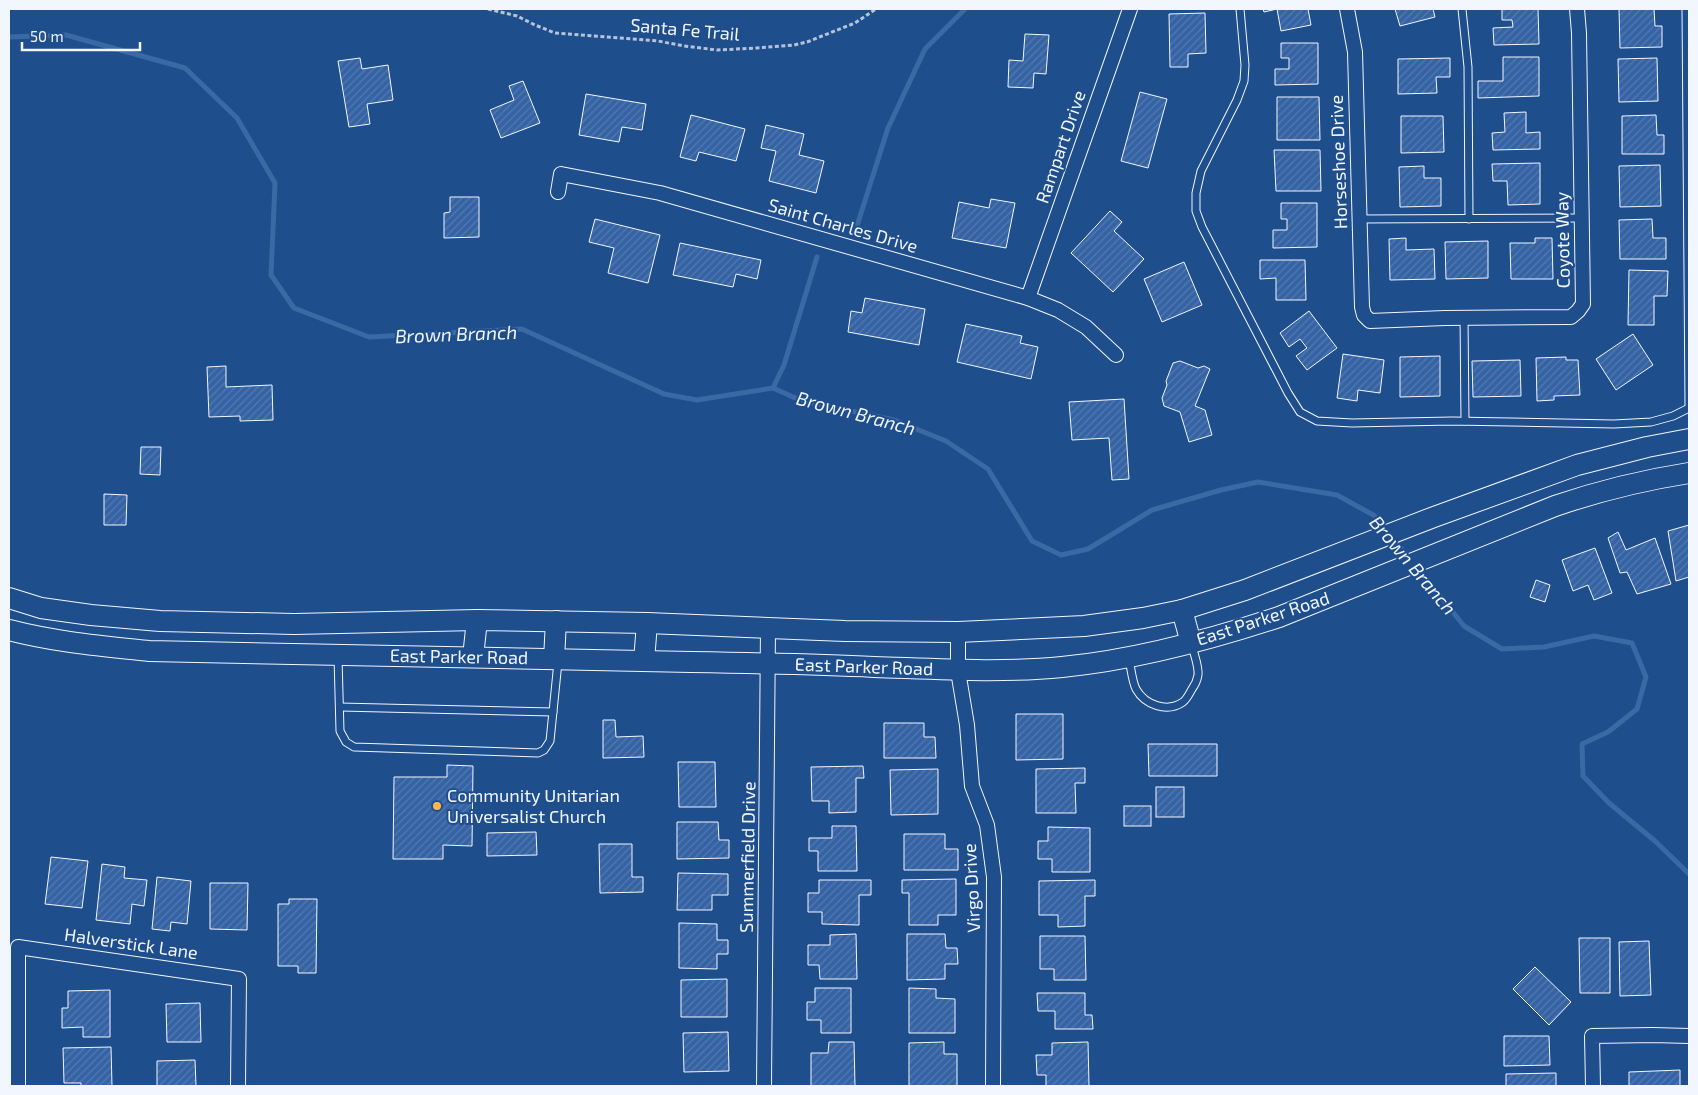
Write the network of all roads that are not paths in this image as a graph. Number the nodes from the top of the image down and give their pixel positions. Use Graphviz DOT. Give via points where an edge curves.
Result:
graph roads {
  1 [pos="1130,9"];
  2 [pos="1240,9"];
  3 [pos="1347,9"];
  4 [pos="1462,9"];
  5 [pos="1577,9"];
  6 [pos="1686,9"];
  7 [pos="558,192"];
  8 [pos="1582,218"];
  9 [pos="1359,219"];
  10 [pos="1469,219"];
  11 [pos="1028,298"];
  12 [pos="1364,315"];
  13 [pos="1464,318"];
  14 [pos="1116,355"];
  15 [pos="1689,408"];
  16 [pos="1465,421"];
  17 [pos="1689,439"];
  18 [pos="1578,465"];
  19 [pos="1689,473"];
  20 [pos="1588,495"];
  21 [pos="9,598"];
  22 [pos="41,608"];
  23 [pos="1182,610"];
  24 [pos="138,619"];
  25 [pos="476,620"];
  26 [pos="556,621"];
  27 [pos="647,623"];
  28 [pos="294,624"];
  29 [pos="768,628"];
  30 [pos="9,630"];
  31 [pos="958,632"];
  32 [pos="36,637"];
  33 [pos="1191,642"];
  34 [pos="136,650"];
  35 [pos="296,654"];
  36 [pos="338,655"];
  37 [pos="473,657"];
  38 [pos="1128,657"];
  39 [pos="556,659"];
  40 [pos="644,661"];
  41 [pos="769,664"];
  42 [pos="958,671"];
  43 [pos="340,707"];
  44 [pos="552,712"];
  45 [pos="1689,1036"];
  46 [pos="18,1086"];
  47 [pos="238,1086"];
  48 [pos="764,1086"];
  49 [pos="993,1086"];
  50 [pos="1593,1086"];
  1 -- 11 [label="street, Rampart Drive"];
  2 -- 16 [label="lane" via="1244,81 1201,171 1196,211 1288,393 1300,412 1317,421"];
  3 -- 9 [label="street, Horseshoe Drive" via="1355,52"];
  4 -- 10 [label="lane" via="1468,67"];
  5 -- 8 [label="street, Coyote Way"];
  6 -- 15 [label="lane"];
  7 -- 11 [label="street, Saint Charles Drive" via="561,174 660,193"];
  8 -- 10 [label="lane"];
  8 -- 13 [label="street, Coyote Way" via="1583,304 1571,317"];
  9 -- 10 [label="lane"];
  9 -- 12 [label="street, Horseshoe Drive"];
  11 -- 14 [label="street, Saint Charles Drive" via="1058,310 1086,327"];
  12 -- 13 [label="street, Coyote Way" via="1370,321"];
  13 -- 16 [label="lane"];
  15 -- 16 [label="lane" via="1651,422"];
  17 -- 18 [label="main road, East Parker Road"];
  18 -- 20 [label="main road"];
  18 -- 23 [label="main road, East Parker Road" via="1266,583"];
  19 -- 20 [label="main road, East Parker Road"];
  20 -- 33 [label="main road, East Parker Road" via="1279,617"];
  21 -- 22 [label="main road, East Parker Road"];
  22 -- 24 [label="main road, East Parker Road"];
  22 -- 32 [label="main road"];
  23 -- 31 [label="main road, East Parker Road" via="1084,626"];
  23 -- 33 [label="main road"];
  24 -- 28 [label="main road, East Parker Road"];
  24 -- 34 [label="main road"];
  25 -- 26 [label="main road, East Parker Road"];
  25 -- 28 [label="main road, East Parker Road"];
  25 -- 37 [label="main road"];
  26 -- 27 [label="main road, East Parker Road"];
  26 -- 39 [label="main road"];
  27 -- 29 [label="main road, East Parker Road"];
  27 -- 40 [label="main road"];
  28 -- 35 [label="main road"];
  29 -- 31 [label="main road, East Parker Road"];
  29 -- 41 [label="street, Summerfield Drive"];
  30 -- 32 [label="main road, East Parker Road"];
  31 -- 42 [label="street, Virgo Drive"];
  32 -- 34 [label="main road, East Parker Road"];
  33 -- 38 [label="main road, East Parker Road"];
  33 -- 38 [label="lane" via="1198,669 1196,682 1186,699 1173,706 1154,705 1146,700 1136,689"];
  34 -- 35 [label="main road, East Parker Road"];
  35 -- 36 [label="main road, East Parker Road"];
  36 -- 37 [label="main road, East Parker Road"];
  36 -- 43 [label="lane"];
  37 -- 39 [label="main road, East Parker Road"];
  38 -- 42 [label="main road, East Parker Road" via="1062,667"];
  39 -- 40 [label="main road, East Parker Road"];
  39 -- 44 [label="lane"];
  40 -- 41 [label="main road, East Parker Road"];
  41 -- 42 [label="main road, East Parker Road"];
  41 -- 48 [label="street, Summerfield Drive"];
  42 -- 49 [label="street, Virgo Drive" via="972,786 987,825 994,877"];
  43 -- 44 [label="lane"];
  43 -- 44 [label="lane" via="340,731 346,742 354,746 538,753 550,740"];
  45 -- 50 [label="street" via="1592,1036"];
  46 -- 47 [label="street, Halverstick Lane" via="18,947 239,979"];
}
